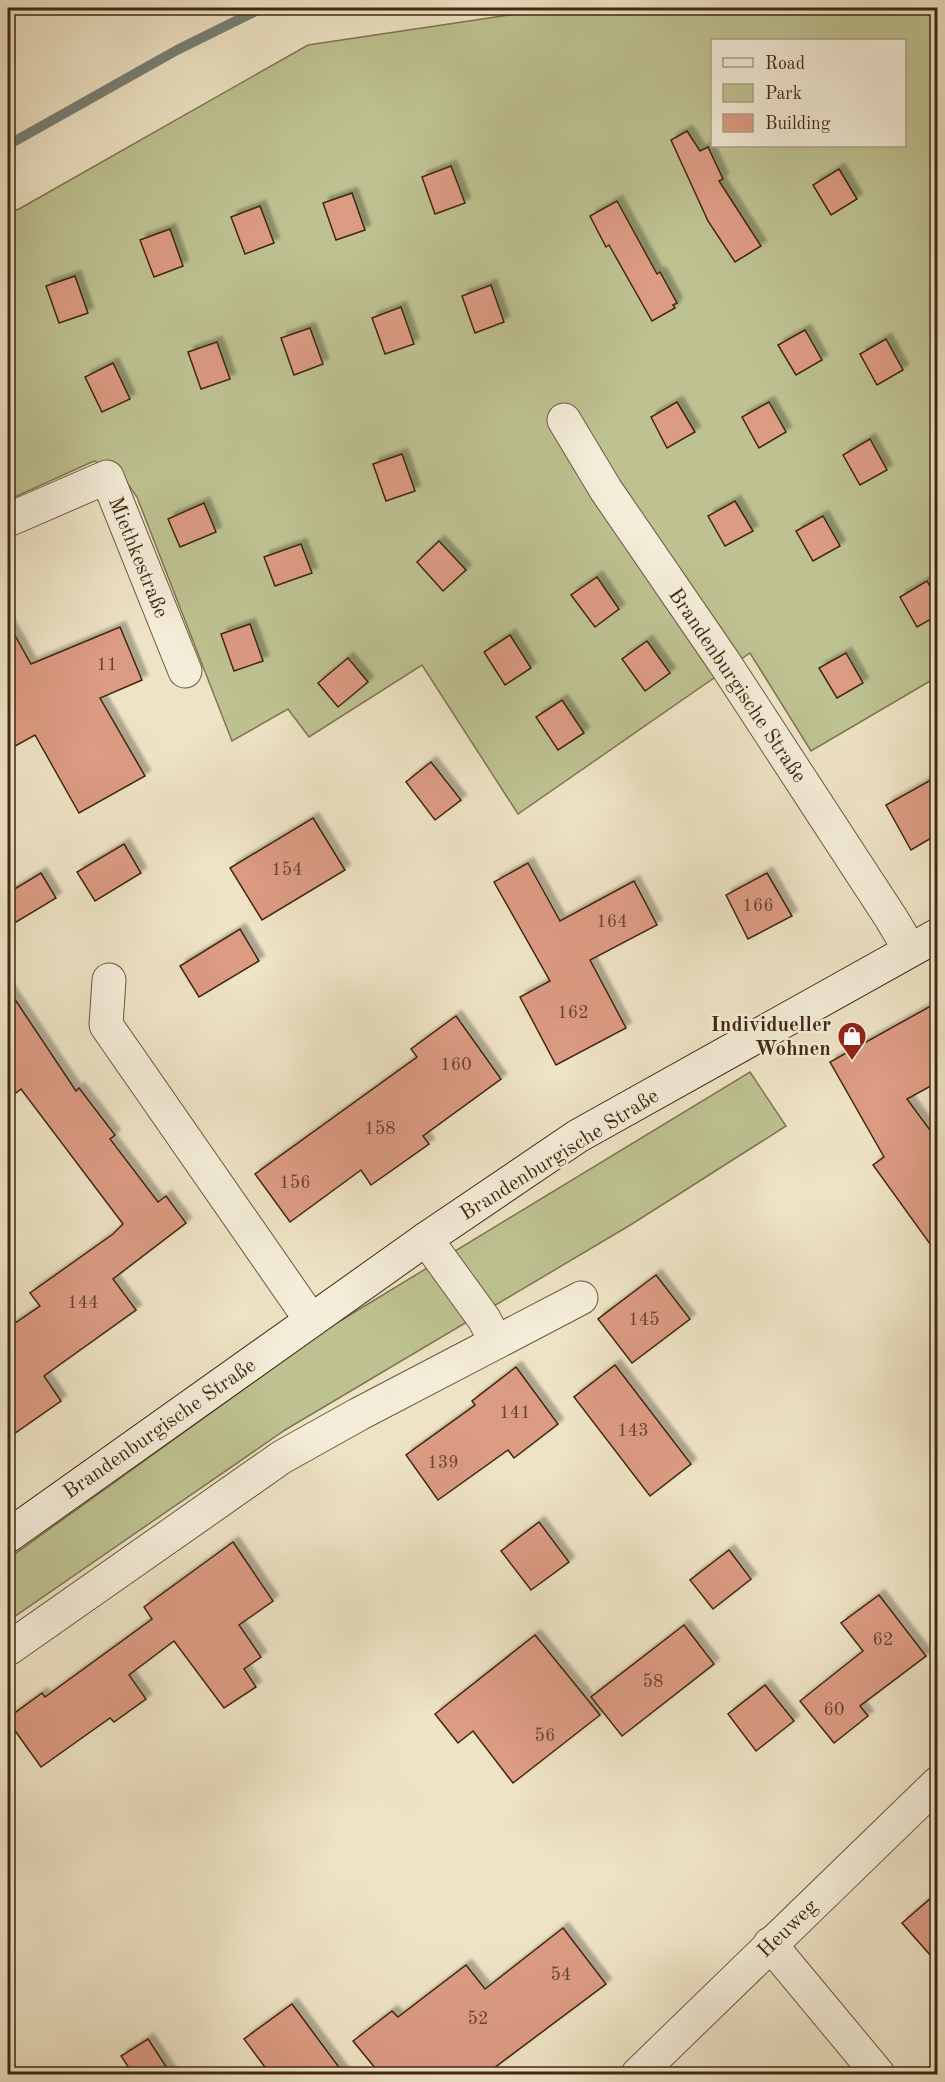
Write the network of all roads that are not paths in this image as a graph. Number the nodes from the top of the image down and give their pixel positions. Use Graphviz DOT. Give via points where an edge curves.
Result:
graph roads {
  1 [pos="564,420"];
  2 [pos="8,520"];
  3 [pos="185,671"];
  4 [pos="924,943"];
  5 [pos="109,980"];
  6 [pos="426,1239"];
  7 [pos="581,1298"];
  8 [pos="311,1320"];
  9 [pos="496,1342"];
  10 [pos="8,1536"];
  11 [pos="8,1649"];
  12 [pos="938,1783"];
  13 [pos="770,1944"];
  14 [pos="638,2074"];
  15 [pos="878,2074"];
  1 -- 4 [label="street, Brandenburgische Straße" via="606,490 885,908"];
  2 -- 3 [label="street, Miethkestraße" via="107,477"];
  4 -- 6 [label="street, Brandenburgische Straße" via="578,1136"];
  5 -- 8 [label="street" via="106,1025"];
  6 -- 8 [label="street, Brandenburgische Straße"];
  6 -- 9 [label="street" via="484,1319"];
  7 -- 9 [label="street"];
  8 -- 10 [label="street, Brandenburgische Straße"];
  9 -- 11 [label="street" via="282,1457"];
  12 -- 13 [label="street, Heuweg"];
  13 -- 14 [label="street, Heuweg"];
  13 -- 15 [label="street"];
}
